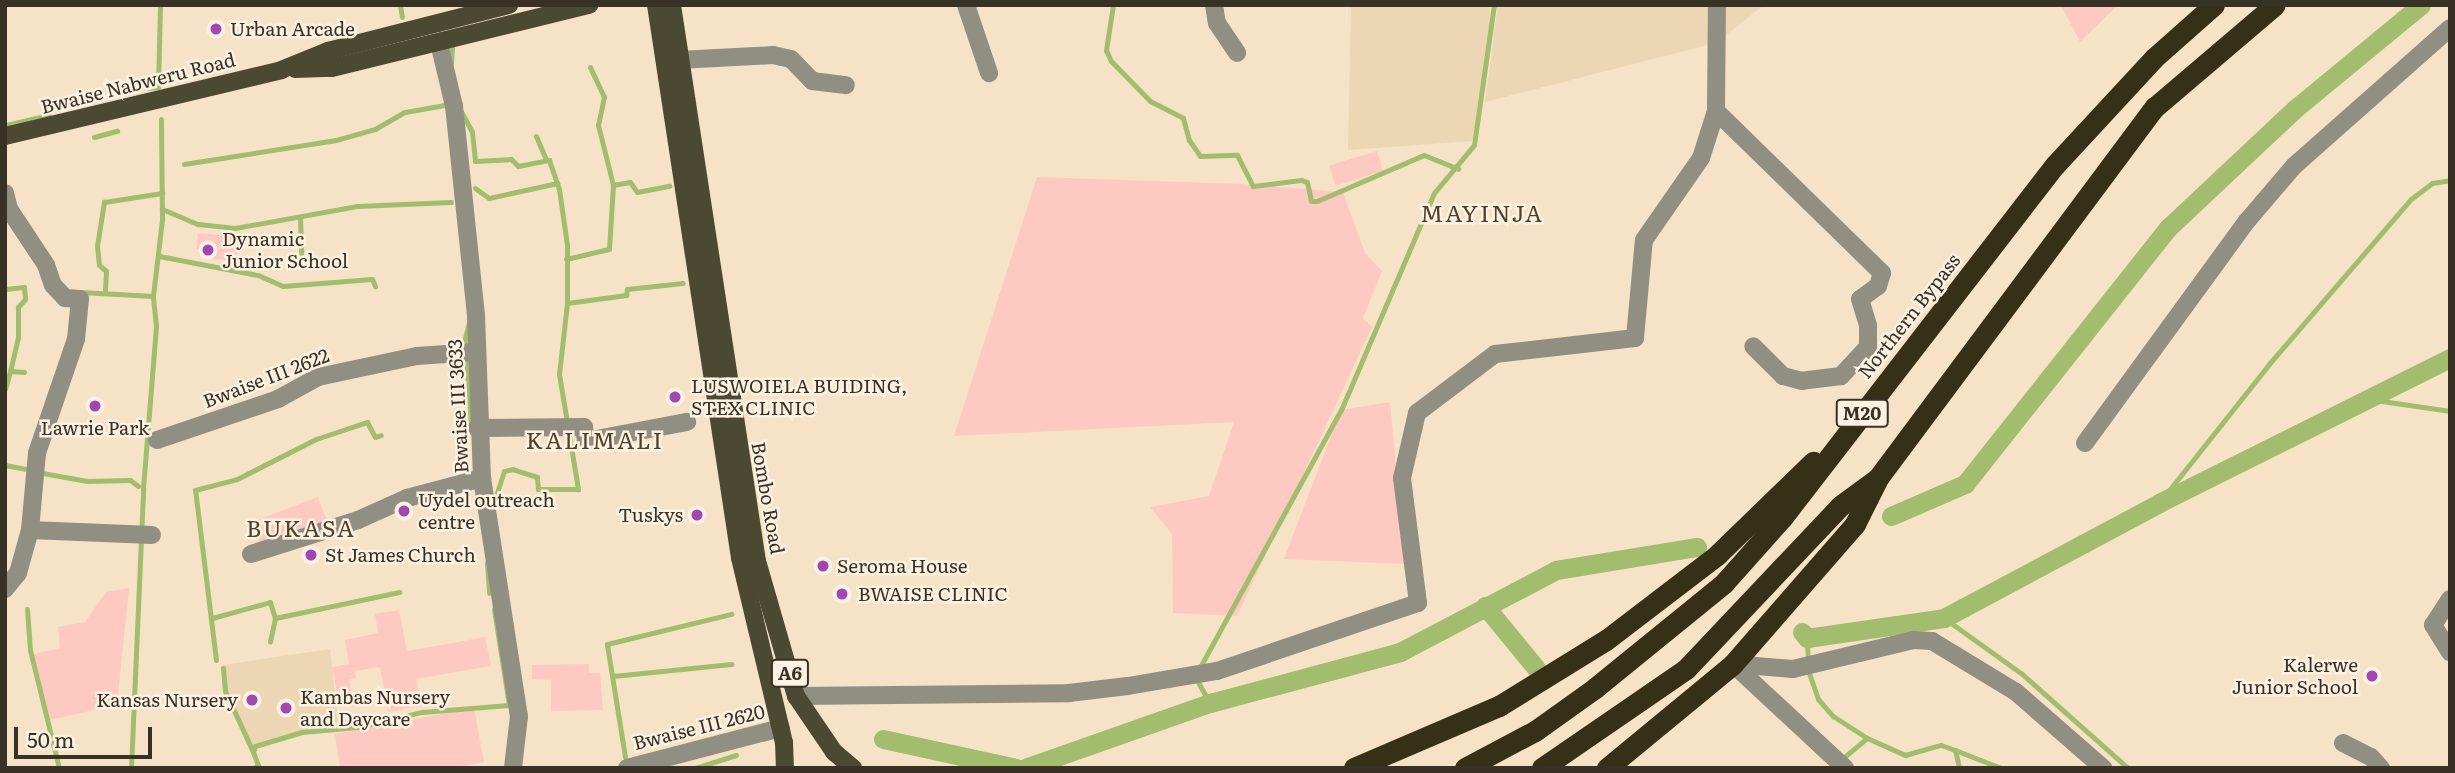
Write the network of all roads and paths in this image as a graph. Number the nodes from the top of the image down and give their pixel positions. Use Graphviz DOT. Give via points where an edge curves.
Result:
graph roads {
  1 [pos="509,5"];
  2 [pos="589,5"];
  3 [pos="656,5"];
  4 [pos="672,5"];
  5 [pos="966,5"];
  6 [pos="1214,5"];
  7 [pos="1717,5"];
  8 [pos="2214,5"];
  9 [pos="2275,5"];
  10 [pos="2450,28"];
  11 [pos="439,43"];
  12 [pos="1237,53"];
  13 [pos="679,60"];
  14 [pos="281,70"];
  15 [pos="989,73"];
  16 [pos="846,85"];
  17 [pos="1716,111"];
  18 [pos="5,136"];
  19 [pos="5,193"];
  20 [pos="1753,346"];
  21 [pos="475,352"];
  22 [pos="687,422"];
  23 [pos="477,428"];
  24 [pos="1842,439"];
  25 [pos="157,440"];
  26 [pos="2085,443"];
  27 [pos="482,478"];
  28 [pos="1878,478"];
  29 [pos="30,530"];
  30 [pos="142,534"];
  31 [pos="251,554"];
  32 [pos="5,589"];
  33 [pos="2450,599"];
  34 [pos="2450,652"];
  35 [pos="1733,664"];
  36 [pos="796,696"];
  37 [pos="781,728"];
  38 [pos="2343,743"];
  39 [pos="513,768"];
  40 [pos="627,768"];
  41 [pos="785,768"];
  42 [pos="853,768"];
  43 [pos="1354,768"];
  44 [pos="1465,768"];
  45 [pos="1542,768"];
  46 [pos="1607,768"];
  47 [pos="1845,768"];
  48 [pos="2103,768"];
  49 [pos="2381,768"];
  1 -- 14 [label="main road, Bwaise Nabweru Road" via="328,51"];
  2 -- 11 [label="main road, Bwaise Nabweru Road"];
  3 -- 37 [label="main road, Bombo Road / A6" via="740,558"];
  4 -- 13 [label="main road, Bombo Road"];
  5 -- 15 [label="street"];
  6 -- 12 [label="street" via="1217,23"];
  7 -- 17 [label="street"];
  8 -- 24 [label="highway, Northern Bypass / M20" via="2154,58 2055,165"];
  9 -- 28 [label="highway, M20" via="2155,107"];
  10 -- 26 [label="street" via="2294,166 2247,221"];
  11 -- 14 [label="main road, Bwaise Nabweru Road" via="332,68"];
  11 -- 21 [label="street, Bwaise III 3633" via="454,106 476,315"];
  13 -- 16 [label="street" via="773,55 791,59 812,81"];
  13 -- 36 [label="main road, Bombo Road / A6" via="757,561"];
  14 -- 18 [label="main road, Bwaise Nabweru Road"];
  17 -- 20 [label="street" via="1882,273 1878,286 1860,299 1868,347 1841,376 1802,382 1783,376"];
  17 -- 36 [label="street" via="1701,158 1644,240 1635,338 1495,354 1417,412 1402,478 1418,603 1217,671 1128,687 1069,693"];
  19 -- 29 [label="street" via="9,209 46,265 52,285 65,298 80,299 76,339 37,453"];
  21 -- 23 [label="street, Bwaise III 3633"];
  21 -- 25 [label="street, Bwaise III 2622" via="418,356 318,377 278,399"];
  22 -- 23 [label="street" via="586,441 584,427"];
  23 -- 27 [label="street, Bwaise III 3633"];
  24 -- 43 [label="highway" via="1801,472 1717,555 1606,640 1499,706"];
  24 -- 44 [label="highway, Northern Bypass / M20" via="1761,545 1671,631 1535,730"];
  27 -- 31 [label="street" via="407,498 358,520"];
  27 -- 39 [label="street, Bwaise III 3633" via="519,716"];
  28 -- 35 [label="highway" via="1855,524"];
  28 -- 45 [label="highway, M20" via="1840,506 1686,669"];
  29 -- 30 [label="street"];
  29 -- 32 [label="street" via="18,573"];
  33 -- 34 [label="street" via="2433,625"];
  35 -- 46 [label="highway"];
  35 -- 47 [label="street"];
  35 -- 48 [label="street" via="1793,668 1914,640 1932,641 2016,692"];
  36 -- 42 [label="main road, Bombo Road / A6" via="834,752"];
  37 -- 40 [label="street, Bwaise III 2620"];
  37 -- 41 [label="main road, Bombo Road / A6"];
  38 -- 49 [label="street" via="2371,757"];
}
